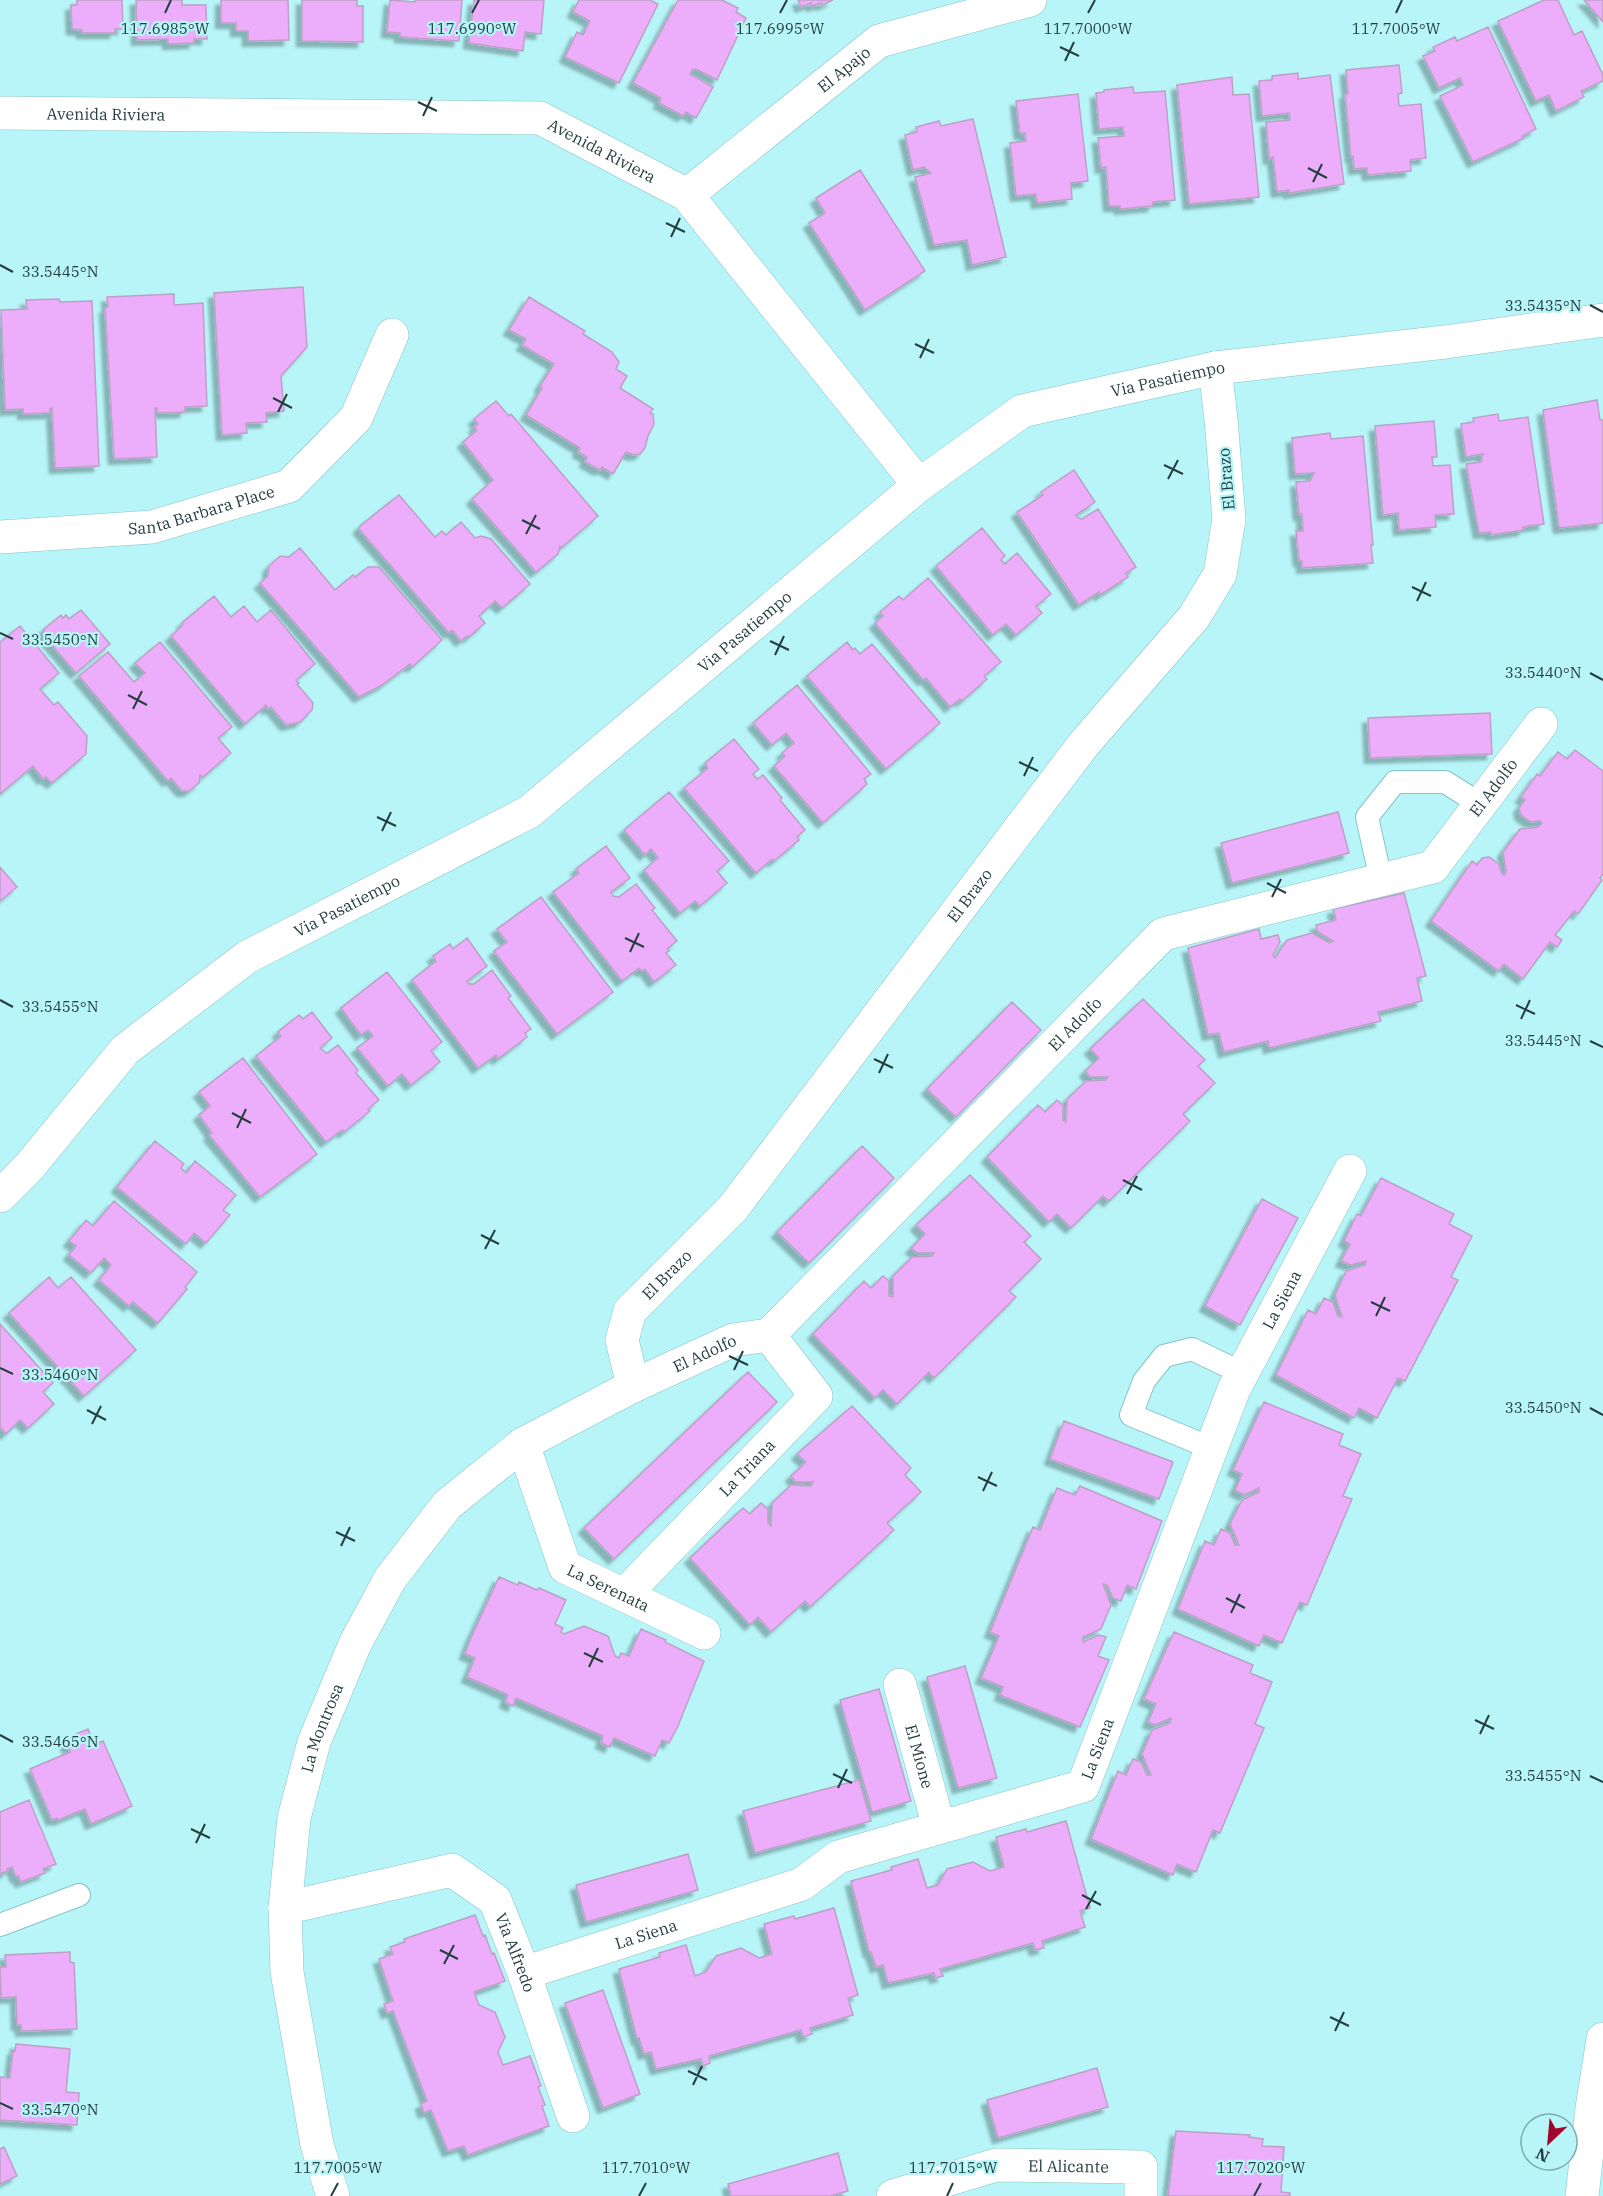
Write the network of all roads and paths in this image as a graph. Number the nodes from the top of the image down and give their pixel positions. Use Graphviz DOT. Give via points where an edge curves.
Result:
graph roads {
  1 [pos="1030,0"];
  2 [pos="0,113"];
  3 [pos="687,195"];
  4 [pos="1603,320"];
  5 [pos="392,335"];
  6 [pos="1215,368"];
  7 [pos="920,485"];
  8 [pos="0,537"];
  9 [pos="1541,724"];
  10 [pos="1480,804"];
  11 [pos="1381,880"];
  12 [pos="1350,1171"];
  13 [pos="0,1196"];
  14 [pos="768,1335"];
  15 [pos="1242,1373"];
  16 [pos="633,1386"];
  17 [pos="523,1444"];
  18 [pos="1211,1448"];
  19 [pos="624,1595"];
  20 [pos="704,1632"];
  21 [pos="900,1685"];
  22 [pos="939,1827"];
  23 [pos="79,1895"];
  24 [pos="285,1908"];
  25 [pos="0,1925"];
  26 [pos="524,1973"];
  27 [pos="1603,2039"];
  28 [pos="573,2116"];
  29 [pos="1141,2182"];
  30 [pos="333,2196"];
  31 [pos="894,2196"];
  32 [pos="1582,2196"];
  1 -- 3 [label="street, El Apajo" via="879,41"];
  2 -- 3 [label="street, Avenida Riviera" via="540,118"];
  3 -- 7 [label="street, Avenida Riviera"];
  4 -- 6 [label="street, Via Pasatiempo"];
  5 -- 8 [label="street, Santa Barbara Place" via="357,418 290,486 152,527"];
  6 -- 7 [label="street, Via Pasatiempo" via="1022,411"];
  6 -- 16 [label="street, El Brazo" via="1229,519 1220,574 1194,617 1083,745 733,1208 630,1311 622,1340"];
  7 -- 13 [label="street, Via Pasatiempo" via="529,812 247,957 125,1050 29,1167"];
  9 -- 10 [label="street, El Adolfo"];
  10 -- 11 [label="street, El Adolfo" via="1433,867"];
  10 -- 11 [label="lane" via="1445,782 1395,782 1367,817"];
  11 -- 14 [label="street, El Adolfo" via="1162,934"];
  12 -- 15 [label="street, La Siena"];
  14 -- 16 [label="street, El Adolfo" via="733,1340"];
  14 -- 19 [label="street, La Triana" via="816,1396"];
  15 -- 18 [label="street, La Siena"];
  15 -- 18 [label="lane" via="1192,1349 1164,1356 1144,1381 1131,1415"];
  16 -- 17 [label="street, La Montrosa"];
  17 -- 19 [label="street, La Serenata" via="565,1567"];
  17 -- 24 [label="street, La Montrosa" via="447,1505 390,1579 356,1644 314,1742 294,1818"];
  18 -- 22 [label="street, La Siena" via="1083,1786"];
  19 -- 20 [label="street, La Serenata"];
  21 -- 22 [label="street, El Mione"];
  22 -- 26 [label="street, La Siena" via="838,1857 802,1884"];
  23 -- 25 [label="lane"];
  24 -- 26 [label="street, Via Alfredo" via="452,1870 495,1900"];
  24 -- 30 [label="street, La Montrosa" via="287,1972 317,2145"];
  26 -- 28 [label="street, Via Alfredo"];
  27 -- 32 [label="street"];
  29 -- 31 [label="street, El Alicante" via="996,2164"];
}
